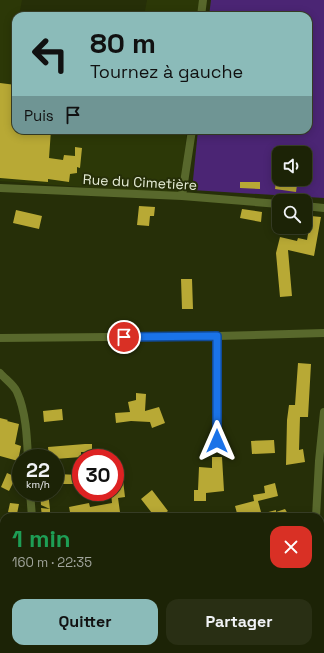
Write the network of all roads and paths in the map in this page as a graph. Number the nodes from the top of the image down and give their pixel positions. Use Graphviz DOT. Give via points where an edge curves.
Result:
graph roads {
  1 [pos="203,0"];
  2 [pos="202,12"];
  3 [pos="191,134"];
  4 [pos="0,188"];
  5 [pos="182,196"];
  6 [pos="272,203"];
  7 [pos="312,207"];
  8 [pos="324,208"];
  9 [pos="324,333"];
  10 [pos="217,336"];
  11 [pos="0,338"];
  12 [pos="0,373"];
  13 [pos="324,412"];
  14 [pos="217,441"];
  15 [pos="28,449"];
  16 [pos="31,501"];
  17 [pos="32,513"];
  18 [pos="316,513"];
  1 -- 2 [label="street"];
  3 -- 5 [label="street"];
  4 -- 5 [label="street, Rue du Cimetière"];
  5 -- 6 [label="street, Rue du Cimetière"];
  7 -- 8 [label="street"];
  9 -- 10 [label="street"];
  10 -- 11 [label="street"];
  10 -- 14 [label="street"];
  12 -- 15 [label="street" via="16,391 22,406"];
  13 -- 18 [label="street"];
  16 -- 17 [label="street"];
}
